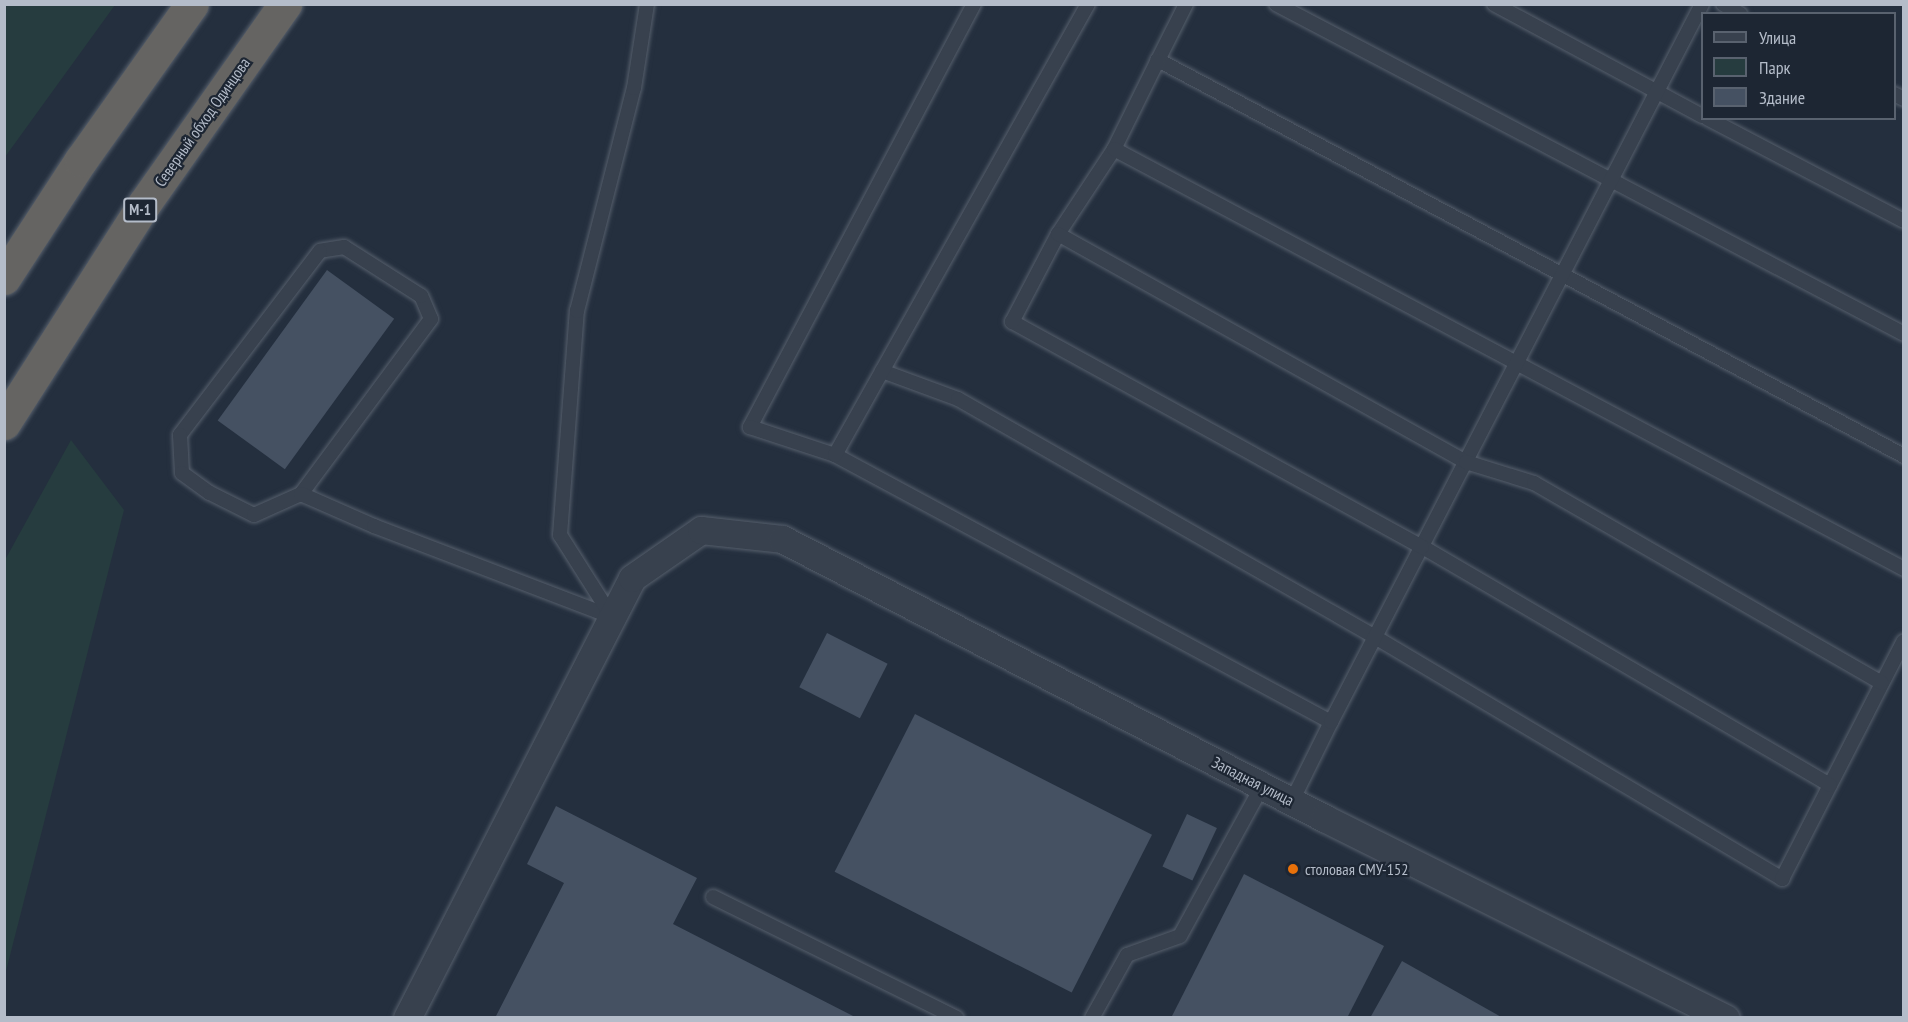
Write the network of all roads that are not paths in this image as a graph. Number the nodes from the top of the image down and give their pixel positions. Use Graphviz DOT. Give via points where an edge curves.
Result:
graph roads {
  1 [pos="192,4"];
  2 [pos="285,4"];
  3 [pos="647,4"];
  4 [pos="974,4"];
  5 [pos="1088,4"];
  6 [pos="1186,4"];
  7 [pos="1276,4"];
  8 [pos="1494,4"];
  9 [pos="1702,4"];
  10 [pos="1723,4"];
  11 [pos="1737,12"];
  12 [pos="1158,60"];
  13 [pos="1656,92"];
  14 [pos="1701,115"];
  15 [pos="1711,120"];
  16 [pos="1114,150"];
  17 [pos="1610,183"];
  18 [pos="1904,221"];
  19 [pos="1058,234"];
  20 [pos="1562,275"];
  21 [pos="4,278"];
  22 [pos="1904,334"];
  23 [pos="1516,365"];
  24 [pos="882,371"];
  25 [pos="4,423"];
  26 [pos="835,455"];
  27 [pos="1904,456"];
  28 [pos="1466,462"];
  29 [pos="301,494"];
  30 [pos="1422,547"];
  31 [pos="1904,569"];
  32 [pos="612,617"];
  33 [pos="1375,637"];
  34 [pos="1904,641"];
  35 [pos="1882,683"];
  36 [pos="1331,722"];
  37 [pos="1830,785"];
  38 [pos="1262,786"];
  39 [pos="1292,801"];
  40 [pos="713,897"];
  41 [pos="407,1017"];
  42 [pos="957,1017"];
  43 [pos="1092,1017"];
  44 [pos="1726,1017"];
  1 -- 21 [label="highway" via="81,160"];
  2 -- 25 [label="highway, Северный обход Одинцова / М-1" via="144,204"];
  3 -- 32 [label="lane" via="634,88 577,311 560,535"];
  4 -- 26 [label="lane" via="750,427"];
  5 -- 24 [label="lane"];
  6 -- 12 [label="lane"];
  7 -- 17 [label="lane"];
  8 -- 13 [label="lane"];
  9 -- 13 [label="lane"];
  10 -- 11 [label="lane"];
  12 -- 16 [label="lane"];
  12 -- 20 [label="lane"];
  13 -- 14 [label="lane"];
  13 -- 17 [label="lane"];
  15 -- 18 [label="lane"];
  16 -- 19 [label="lane"];
  16 -- 23 [label="lane"];
  17 -- 20 [label="lane"];
  17 -- 22 [label="lane"];
  19 -- 28 [label="lane"];
  19 -- 30 [label="lane" via="1012,322"];
  20 -- 23 [label="lane"];
  20 -- 27 [label="lane"];
  23 -- 28 [label="lane"];
  23 -- 31 [label="lane"];
  24 -- 26 [label="lane"];
  24 -- 33 [label="lane" via="958,399"];
  26 -- 36 [label="lane"];
  28 -- 30 [label="lane"];
  28 -- 35 [label="lane" via="1534,483"];
  29 -- 29 [label="lane" via="254,515 210,493 182,473 180,435 320,251 344,247 421,296 431,319"];
  29 -- 32 [label="lane"];
  30 -- 33 [label="lane"];
  30 -- 37 [label="lane"];
  32 -- 38 [label="street, Западная улица" via="632,578 701,530 782,539"];
  32 -- 41 [label="street"];
  33 -- 36 [label="lane"];
  33 -- 37 [label="lane" via="1782,879"];
  34 -- 35 [label="lane"];
  35 -- 37 [label="lane"];
  36 -- 39 [label="lane"];
  38 -- 39 [label="street, Западная улица"];
  38 -- 43 [label="lane" via="1180,936 1127,955"];
  39 -- 44 [label="street, Западная улица"];
  40 -- 42 [label="lane"];
}
